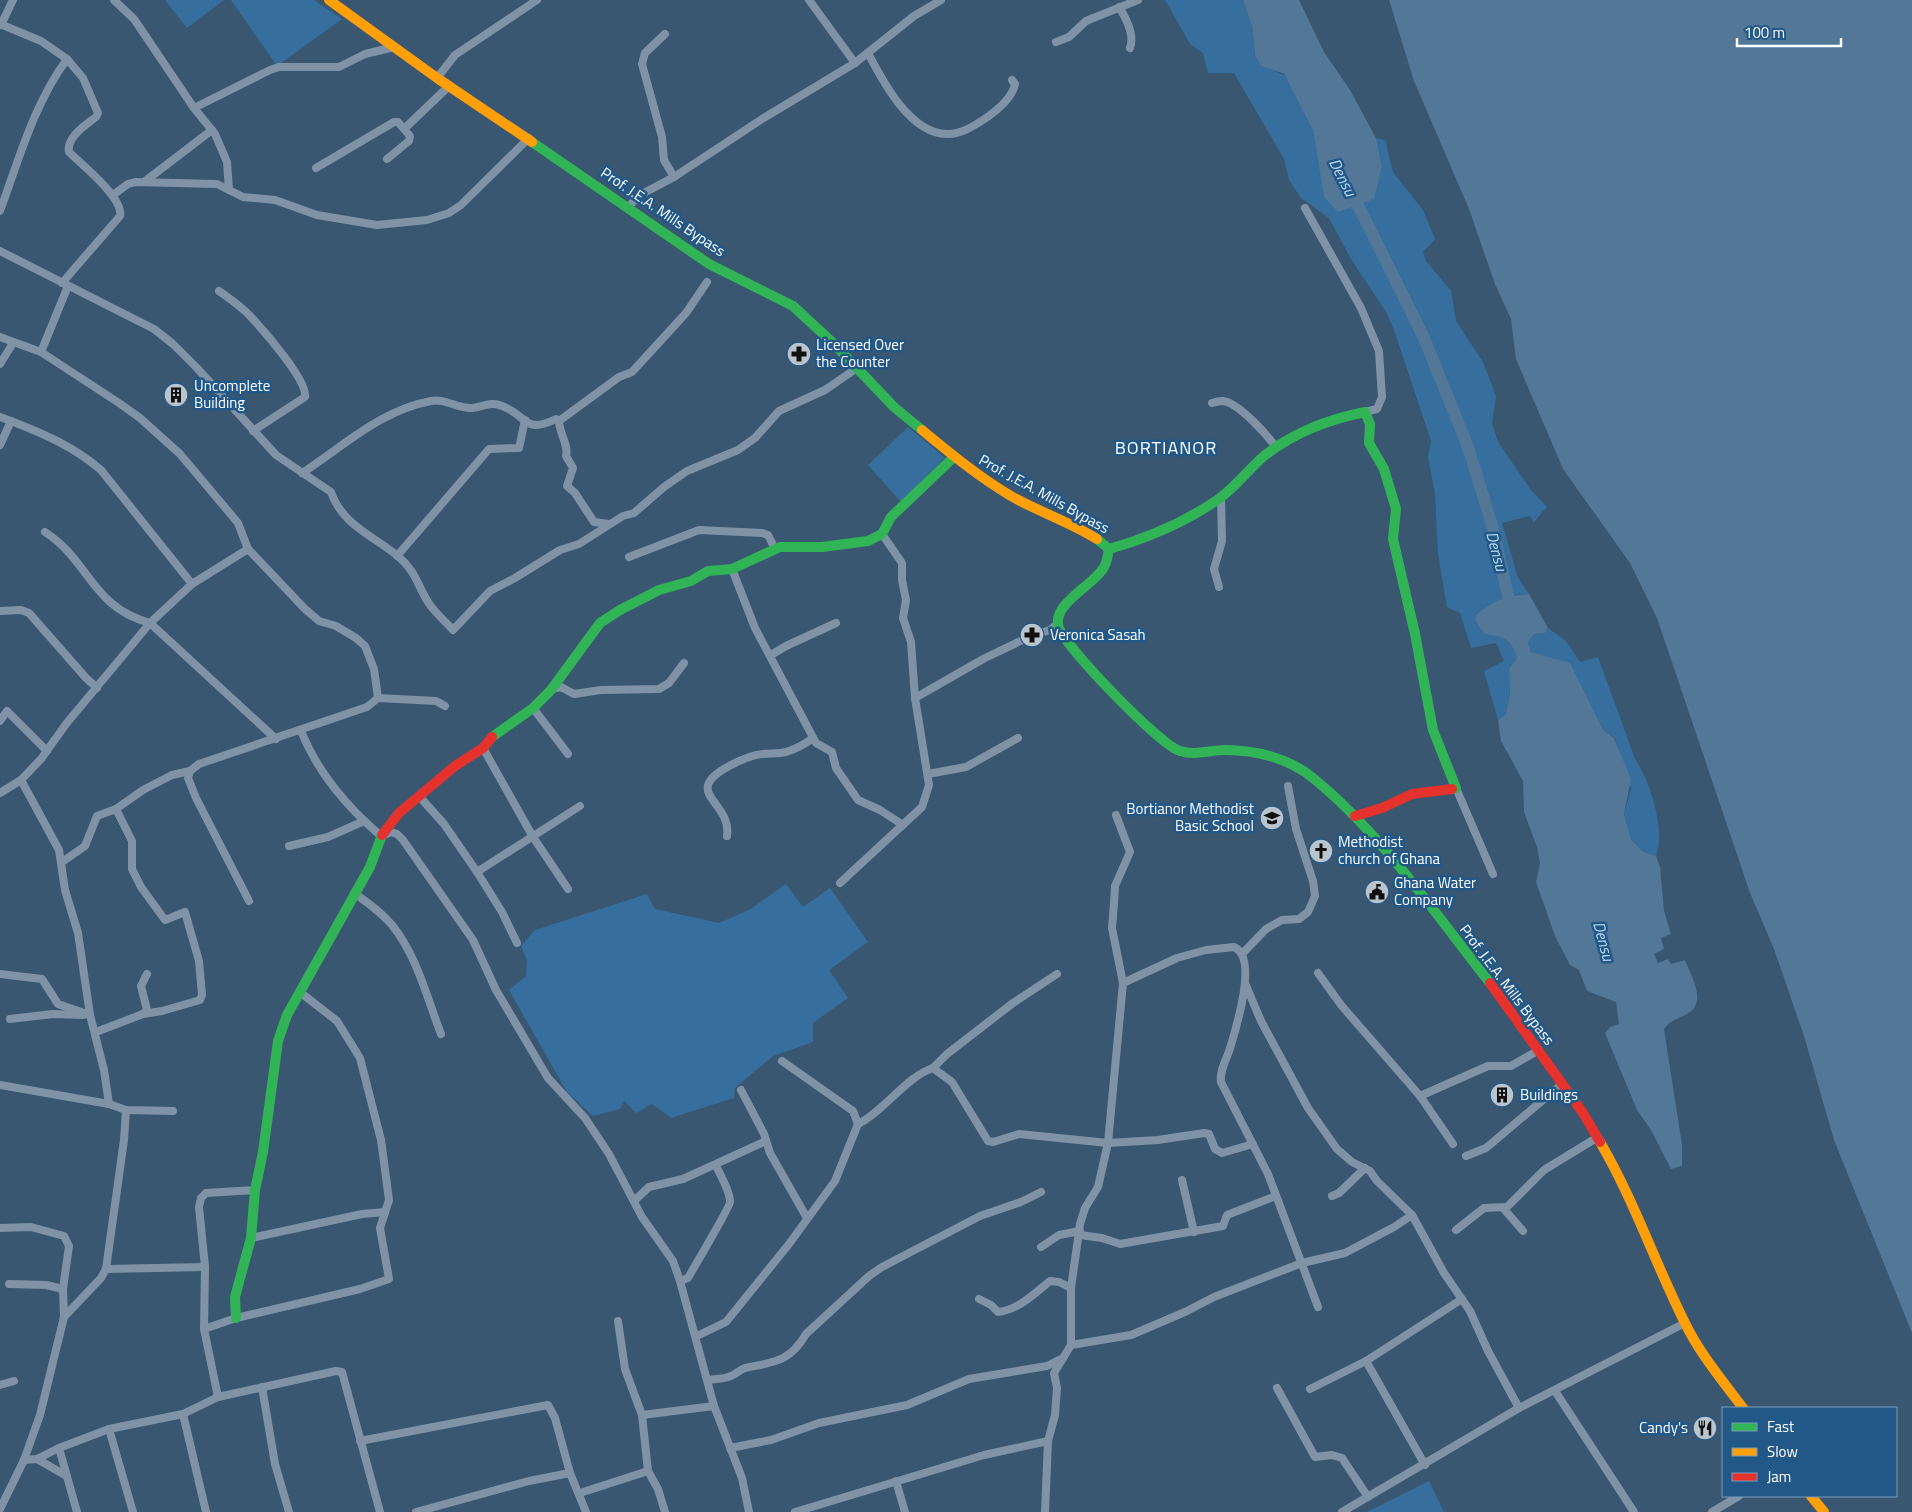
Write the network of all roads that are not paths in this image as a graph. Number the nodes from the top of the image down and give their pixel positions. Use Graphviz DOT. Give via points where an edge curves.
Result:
graph roads {
  1 [pos="13,0"];
  2 [pos="114,0"];
  3 [pos="329,0"];
  4 [pos="537,0"];
  5 [pos="809,0"];
  6 [pos="921,0"];
  7 [pos="941,0"];
  8 [pos="1138,0"];
  9 [pos="1119,7"];
  10 [pos="925,9"];
  11 [pos="0,25"];
  12 [pos="665,34"];
  13 [pos="1056,42"];
  14 [pos="394,47"];
  15 [pos="1130,48"];
  16 [pos="868,53"];
  17 [pos="67,59"];
  18 [pos="855,63"];
  19 [pos="437,78"];
  20 [pos="1012,80"];
  21 [pos="449,86"];
  22 [pos="194,108"];
  23 [pos="212,130"];
  24 [pos="404,130"];
  25 [pos="529,138"];
  26 [pos="387,159"];
  27 [pos="316,168"];
  28 [pos="674,177"];
  29 [pos="144,182"];
  30 [pos="229,190"];
  31 [pos="113,195"];
  32 [pos="628,207"];
  33 [pos="1305,208"];
  34 [pos="0,211"];
  35 [pos="0,251"];
  36 [pos="707,282"];
  37 [pos="65,285"];
  38 [pos="219,291"];
  39 [pos="0,337"];
  40 [pos="13,343"];
  41 [pos="41,352"];
  42 [pos="0,364"];
  43 [pos="857,368"];
  44 [pos="1212,403"];
  45 [pos="1366,412"];
  46 [pos="0,417"];
  47 [pos="525,420"];
  48 [pos="11,421"];
  49 [pos="559,421"];
  50 [pos="253,431"];
  51 [pos="0,445"];
  52 [pos="1276,447"];
  53 [pos="954,456"];
  54 [pos="302,473"];
  55 [pos="1221,497"];
  56 [pos="609,524"];
  57 [pos="46,532"];
  58 [pos="882,534"];
  59 [pos="248,548"];
  60 [pos="775,549"];
  61 [pos="1109,549"];
  62 [pos="397,556"];
  63 [pos="629,557"];
  64 [pos="732,570"];
  65 [pos="192,584"];
  66 [pos="1219,587"];
  67 [pos="0,612"];
  68 [pos="150,623"];
  69 [pos="836,623"];
  70 [pos="1058,624"];
  71 [pos="771,655"];
  72 [pos="684,663"];
  73 [pos="97,688"];
  74 [pos="551,690"];
  75 [pos="378,698"];
  76 [pos="914,698"];
  77 [pos="445,706"];
  78 [pos="533,708"];
  79 [pos="0,721"];
  80 [pos="301,730"];
  81 [pos="813,738"];
  82 [pos="1018,738"];
  83 [pos="276,739"];
  84 [pos="483,748"];
  85 [pos="47,751"];
  86 [pos="568,754"];
  87 [pos="190,771"];
  88 [pos="928,774"];
  89 [pos="21,780"];
  90 [pos="1288,786"];
  91 [pos="1456,788"];
  92 [pos="0,793"];
  93 [pos="419,796"];
  94 [pos="580,806"];
  95 [pos="116,809"];
  96 [pos="1116,815"];
  97 [pos="1355,816"];
  98 [pos="364,821"];
  99 [pos="903,825"];
  100 [pos="381,836"];
  101 [pos="727,836"];
  102 [pos="533,837"];
  103 [pos="289,846"];
  104 [pos="62,862"];
  105 [pos="477,872"];
  106 [pos="1493,874"];
  107 [pos="840,883"];
  108 [pos="568,889"];
  109 [pos="354,893"];
  110 [pos="250,900"];
  111 [pos="517,943"];
  112 [pos="1242,954"];
  113 [pos="1318,973"];
  114 [pos="0,974"];
  115 [pos="147,974"];
  116 [pos="1057,974"];
  117 [pos="1123,983"];
  118 [pos="1245,983"];
  119 [pos="301,993"];
  120 [pos="143,1014"];
  121 [pos="90,1015"];
  122 [pos="10,1019"];
  123 [pos="96,1032"];
  124 [pos="441,1034"];
  125 [pos="1539,1050"];
  126 [pos="782,1061"];
  127 [pos="933,1068"];
  128 [pos="0,1084"];
  129 [pos="1562,1084"];
  130 [pos="741,1090"];
  131 [pos="1420,1096"];
  132 [pos="109,1104"];
  133 [pos="126,1110"];
  134 [pos="173,1111"];
  135 [pos="858,1124"];
  136 [pos="1598,1137"];
  137 [pos="766,1141"];
  138 [pos="1108,1143"];
  139 [pos="1253,1144"];
  140 [pos="1453,1144"];
  141 [pos="1466,1156"];
  142 [pos="716,1166"];
  143 [pos="1365,1168"];
  144 [pos="1182,1180"];
  145 [pos="255,1190"];
  146 [pos="1041,1192"];
  147 [pos="1276,1196"];
  148 [pos="1332,1196"];
  149 [pos="634,1201"];
  150 [pos="1504,1208"];
  151 [pos="385,1212"];
  152 [pos="1412,1214"];
  153 [pos="808,1218"];
  154 [pos="0,1228"];
  155 [pos="1456,1230"];
  156 [pos="1523,1231"];
  157 [pos="1194,1232"];
  158 [pos="1080,1233"];
  159 [pos="251,1238"];
  160 [pos="1041,1247"];
  161 [pos="1302,1264"];
  162 [pos="205,1267"];
  163 [pos="106,1269"];
  164 [pos="680,1281"];
  165 [pos="9,1284"];
  166 [pos="1072,1288"];
  167 [pos="64,1289"];
  168 [pos="979,1299"];
  169 [pos="1462,1299"];
  170 [pos="1318,1307"];
  171 [pos="64,1316"];
  172 [pos="236,1318"];
  173 [pos="618,1321"];
  174 [pos="1685,1323"];
  175 [pos="204,1329"];
  176 [pos="697,1336"];
  177 [pos="1071,1345"];
  178 [pos="1065,1357"];
  179 [pos="1366,1361"];
  180 [pos="14,1380"];
  181 [pos="708,1380"];
  182 [pos="0,1385"];
  183 [pos="262,1387"];
  184 [pos="1277,1388"];
  185 [pos="1310,1389"];
  186 [pos="1555,1391"];
  187 [pos="218,1397"];
  188 [pos="714,1406"];
  189 [pos="1742,1407"];
  190 [pos="1519,1408"];
  191 [pos="183,1414"];
  192 [pos="642,1415"];
  193 [pos="110,1429"];
  194 [pos="360,1441"];
  195 [pos="1048,1441"];
  196 [pos="59,1448"];
  197 [pos="730,1448"];
  198 [pos="24,1460"];
  199 [pos="37,1460"];
  200 [pos="1424,1465"];
  201 [pos="648,1471"];
  202 [pos="570,1473"];
  203 [pos="65,1475"];
  204 [pos="896,1481"];
  205 [pos="580,1493"];
  206 [pos="1368,1497"];
  207 [pos="1737,1497"];
  208 [pos="1812,1497"];
  209 [pos="824,1508"];
  210 [pos="0,1509"];
  211 [pos="1353,1509"];
  212 [pos="76,1512"];
  213 [pos="132,1512"];
  214 [pos="206,1512"];
  215 [pos="289,1512"];
  216 [pos="380,1512"];
  217 [pos="416,1512"];
  218 [pos="586,1512"];
  219 [pos="665,1512"];
  220 [pos="749,1512"];
  221 [pos="795,1512"];
  222 [pos="905,1512"];
  223 [pos="1045,1512"];
  224 [pos="1342,1512"];
  225 [pos="1634,1512"];
  226 [pos="1712,1512"];
  227 [pos="1824,1512"];
  1 -- 11 [label="street"];
  2 -- 22 [label="street" via="134,19"];
  3 -- 14 [label="street, Prof. J.E.A. Mills Bypass"];
  4 -- 19 [label="street" via="455,55"];
  5 -- 18 [label="street"];
  6 -- 10 [label="street"];
  7 -- 10 [label="street"];
  8 -- 9 [label="street"];
  9 -- 13 [label="street" via="1086,21 1069,37"];
  9 -- 15 [label="street" via="1133,42"];
  10 -- 16 [label="street"];
  11 -- 17 [label="street" via="41,41"];
  12 -- 28 [label="street" via="645,53 642,64 662,137 664,160"];
  14 -- 19 [label="street, Prof. J.E.A. Mills Bypass"];
  14 -- 22 [label="street" via="366,54 339,67 279,67"];
  16 -- 18 [label="street"];
  16 -- 20 [label="street" via="883,83 912,117 927,130 947,135 970,128 1003,106 1014,89"];
  17 -- 31 [label="street" via="83,78 98,112 74,137 69,144 69,152"];
  17 -- 34 [label="street" via="54,76 35,115"];
  18 -- 28 [label="street" via="762,118"];
  19 -- 21 [label="street, Prof. J.E.A. Mills Bypass"];
  21 -- 24 [label="street"];
  21 -- 25 [label="street, Prof. J.E.A. Mills Bypass"];
  22 -- 23 [label="street"];
  23 -- 29 [label="street"];
  23 -- 30 [label="street" via="227,162"];
  24 -- 26 [label="street" via="410,136 409,141"];
  24 -- 27 [label="street" via="394,122"];
  25 -- 30 [label="street" via="449,213 404,224 369,224 317,215 288,204 243,197"];
  25 -- 32 [label="street, Prof. J.E.A. Mills Bypass"];
  28 -- 32 [label="street" via="640,195"];
  29 -- 30 [label="street" via="209,183"];
  29 -- 31 [label="street" via="128,184"];
  31 -- 37 [label="street" via="120,208 120,216"];
  32 -- 43 [label="street, Prof. J.E.A. Mills Bypass" via="709,264 793,306"];
  33 -- 45 [label="street" via="1361,308 1380,351 1382,397 1377,409"];
  35 -- 37 [label="street"];
  36 -- 49 [label="street" via="686,314 632,372"];
  37 -- 41 [label="street"];
  37 -- 50 [label="street" via="146,324 173,344"];
  38 -- 50 [label="street" via="251,317 306,390 305,397"];
  39 -- 40 [label="street"];
  40 -- 41 [label="street"];
  40 -- 42 [label="street"];
  41 -- 59 [label="street" via="140,418 180,454 238,523"];
  43 -- 53 [label="street, Prof. J.E.A. Mills Bypass" via="894,407"];
  43 -- 56 [label="street" via="825,390 779,411 755,438 738,450 687,471 634,513"];
  44 -- 52 [label="street" via="1223,401 1232,404 1267,434"];
  45 -- 52 [label="street" via="1350,414"];
  45 -- 91 [label="street" via="1370,443 1384,469 1396,509 1393,539 1433,730"];
  46 -- 48 [label="street"];
  47 -- 49 [label="street" via="534,426 556,419"];
  47 -- 54 [label="street" via="503,406 487,404 472,408 432,400 407,406 382,418"];
  47 -- 62 [label="street" via="519,448 489,449"];
  48 -- 51 [label="street"];
  48 -- 65 [label="street" via="83,454 101,470"];
  49 -- 56 [label="street" via="566,456 573,468 568,486 594,522"];
  50 -- 54 [label="street" via="276,455"];
  52 -- 55 [label="street"];
  53 -- 58 [label="street" via="891,517"];
  53 -- 61 [label="street, Prof. J.E.A. Mills Bypass" via="980,478 1080,528"];
  54 -- 62 [label="street" via="330,492 350,522"];
  55 -- 61 [label="street" via="1133,543"];
  55 -- 66 [label="street" via="1222,540 1214,568"];
  56 -- 62 [label="street" via="594,536 560,550 490,591 453,630 428,602 416,576"];
  57 -- 68 [label="street" via="64,546 90,583 111,604 130,618"];
  58 -- 60 [label="street" via="860,543"];
  58 -- 76 [label="street" via="902,563 906,600 903,618 912,648"];
  59 -- 65 [label="street"];
  59 -- 75 [label="street" via="319,621 336,626 365,646 374,669"];
  60 -- 63 [label="street" via="768,534 762,532 705,529"];
  60 -- 64 [label="street"];
  61 -- 70 [label="street, Prof. J.E.A. Mills Bypass" via="1104,568 1064,606"];
  64 -- 71 [label="street" via="755,628"];
  64 -- 74 [label="street" via="708,571 690,581 660,590 600,623"];
  65 -- 68 [label="street"];
  67 -- 73 [label="street" via="21,610 29,613"];
  68 -- 73 [label="street"];
  68 -- 83 [label="street"];
  69 -- 71 [label="street"];
  70 -- 76 [label="street" via="985,658"];
  70 -- 97 [label="street, Prof. J.E.A. Mills Bypass" via="1106,686 1172,748 1193,754 1236,750 1281,759 1312,777"];
  71 -- 81 [label="street"];
  72 -- 74 [label="street" via="669,683 659,689 644,687 574,694 560,687"];
  73 -- 85 [label="street"];
  74 -- 78 [label="street"];
  75 -- 77 [label="street" via="436,701"];
  75 -- 80 [label="street" via="367,707"];
  76 -- 88 [label="street"];
  78 -- 84 [label="street" via="490,738"];
  78 -- 86 [label="street"];
  79 -- 85 [label="street" via="7,711"];
  80 -- 83 [label="street"];
  80 -- 98 [label="street" via="334,789"];
  81 -- 99 [label="street" via="832,752 836,768 858,800"];
  81 -- 101 [label="street" via="785,752 745,759 713,776 708,793 726,818"];
  82 -- 88 [label="street" via="966,767"];
  83 -- 87 [label="street" via="205,762"];
  84 -- 93 [label="street"];
  84 -- 102 [label="street"];
  85 -- 89 [label="street"];
  87 -- 95 [label="street" via="159,782"];
  87 -- 110 [label="street" via="188,778 196,798"];
  88 -- 99 [label="street" via="929,785 922,807"];
  89 -- 92 [label="street"];
  89 -- 104 [label="street" via="59,850"];
  90 -- 112 [label="street" via="1315,896 1308,912 1299,919 1282,920 1266,929"];
  91 -- 97 [label="street" via="1412,794"];
  91 -- 106 [label="street"];
  93 -- 100 [label="street" via="399,813"];
  93 -- 105 [label="street" via="444,824"];
  94 -- 102 [label="street"];
  95 -- 104 [label="street" via="96,816 85,846"];
  95 -- 120 [label="street" via="132,841 132,869 141,887 165,920 185,912 199,961 200,1000 162,1012"];
  96 -- 117 [label="street" via="1130,852 1115,886 1112,928"];
  97 -- 125 [label="street, Prof. J.E.A. Mills Bypass" via="1501,997"];
  98 -- 100 [label="street"];
  98 -- 103 [label="street" via="328,838"];
  99 -- 107 [label="street"];
  100 -- 109 [label="street" via="370,867"];
  100 -- 149 [label="street" via="391,832 403,840 473,940 496,990 548,1078 585,1118"];
  102 -- 105 [label="street"];
  102 -- 108 [label="street"];
  104 -- 121 [label="street" via="78,933"];
  105 -- 111 [label="street"];
  109 -- 119 [label="street"];
  109 -- 124 [label="street" via="382,915 401,937"];
  112 -- 117 [label="street" via="1234,947 1198,952"];
  112 -- 118 [label="street" via="1246,961"];
  113 -- 131 [label="street" via="1341,1005"];
  114 -- 121 [label="street" via="42,979 58,1004"];
  115 -- 120 [label="street" via="141,986 147,1004"];
  116 -- 127 [label="street" via="1013,1003"];
  117 -- 138 [label="street"];
  118 -- 139 [label="street" via="1231,1047 1220,1079"];
  118 -- 143 [label="street" via="1261,1021 1308,1108 1337,1149"];
  119 -- 145 [label="street" via="287,1015 278,1041"];
  119 -- 151 [label="street" via="338,1021 360,1058 381,1140 389,1200"];
  120 -- 123 [label="street"];
  121 -- 122 [label="street" via="53,1014"];
  121 -- 123 [label="street"];
  123 -- 132 [label="street"];
  125 -- 129 [label="street, Prof. J.E.A. Mills Bypass"];
  125 -- 131 [label="street" via="1511,1066 1488,1066"];
  126 -- 135 [label="street" via="854,1111"];
  127 -- 135 [label="street" via="924,1070 867,1120"];
  127 -- 138 [label="street" via="952,1082 988,1141 1019,1134"];
  128 -- 132 [label="street"];
  129 -- 136 [label="street, Prof. J.E.A. Mills Bypass"];
  129 -- 141 [label="street" via="1486,1148"];
  130 -- 137 [label="street"];
  131 -- 140 [label="street"];
  132 -- 133 [label="street"];
  133 -- 134 [label="street"];
  133 -- 163 [label="street"];
  135 -- 153 [label="street" via="835,1181"];
  136 -- 150 [label="street" via="1544,1170"];
  136 -- 174 [label="street, Prof. J.E.A. Mills Bypass" via="1621,1178"];
  137 -- 142 [label="street"];
  137 -- 153 [label="street"];
  138 -- 139 [label="street" via="1208,1134 1215,1149 1222,1153"];
  138 -- 158 [label="street" via="1098,1187 1085,1208"];
  139 -- 147 [label="street"];
  142 -- 149 [label="street" via="683,1179 649,1187"];
  142 -- 164 [label="street" via="730,1201 728,1210 688,1278"];
  143 -- 148 [label="street"];
  143 -- 152 [label="street"];
  144 -- 157 [label="street"];
  145 -- 159 [label="street"];
  145 -- 162 [label="street" via="206,1193 201,1198"];
  146 -- 181 [label="street" via="980,1216 875,1272 806,1334 789,1356 742,1369 731,1376"];
  147 -- 157 [label="street" via="1227,1215 1223,1226"];
  147 -- 161 [label="street"];
  149 -- 164 [label="street" via="673,1261"];
  150 -- 155 [label="street" via="1484,1208"];
  150 -- 156 [label="street"];
  151 -- 159 [label="street"];
  151 -- 172 [label="street" via="380,1228 389,1279 360,1289"];
  152 -- 161 [label="street" via="1353,1250"];
  152 -- 169 [label="street"];
  153 -- 176 [label="street" via="743,1304 726,1322"];
  154 -- 167 [label="street" via="31,1227 64,1236 69,1246"];
  157 -- 158 [label="street" via="1120,1244"];
  158 -- 160 [label="street" via="1059,1235"];
  158 -- 166 [label="street"];
  159 -- 172 [label="street" via="235,1296"];
  161 -- 170 [label="street"];
  161 -- 177 [label="street" via="1214,1297 1131,1335"];
  162 -- 163 [label="street"];
  162 -- 175 [label="street"];
  163 -- 171 [label="street"];
  164 -- 176 [label="street"];
  165 -- 167 [label="street"];
  166 -- 168 [label="street" via="1050,1281 1007,1311 998,1312"];
  166 -- 177 [label="street"];
  167 -- 171 [label="street"];
  169 -- 179 [label="street"];
  169 -- 190 [label="street"];
  171 -- 198 [label="street" via="40,1415"];
  172 -- 175 [label="street"];
  173 -- 192 [label="street" via="625,1369"];
  174 -- 186 [label="street"];
  174 -- 189 [label="street, Prof. J.E.A. Mills Bypass" via="1705,1358"];
  175 -- 187 [label="street"];
  176 -- 181 [label="street"];
  177 -- 178 [label="street"];
  178 -- 195 [label="street" via="1054,1373 1057,1388 1055,1415"];
  178 -- 197 [label="street" via="1047,1366 969,1379 907,1405 819,1423 771,1440"];
  179 -- 185 [label="street"];
  179 -- 200 [label="street"];
  180 -- 182 [label="street"];
  181 -- 188 [label="street"];
  183 -- 187 [label="street"];
  183 -- 194 [label="street" via="342,1372"];
  183 -- 215 [label="street" via="275,1464"];
  184 -- 206 [label="street" via="1314,1456 1342,1458"];
  186 -- 190 [label="street"];
  186 -- 225 [label="street"];
  187 -- 191 [label="street"];
  188 -- 192 [label="street"];
  188 -- 197 [label="street"];
  190 -- 200 [label="street"];
  191 -- 193 [label="street"];
  191 -- 214 [label="street"];
  192 -- 201 [label="street"];
  193 -- 196 [label="street"];
  193 -- 213 [label="street"];
  194 -- 202 [label="street" via="548,1405 555,1418"];
  194 -- 216 [label="street"];
  195 -- 204 [label="street" via="984,1455"];
  195 -- 223 [label="street"];
  196 -- 199 [label="street"];
  196 -- 203 [label="street"];
  197 -- 220 [label="street" via="742,1478"];
  198 -- 199 [label="street"];
  198 -- 210 [label="street"];
  199 -- 203 [label="street"];
  200 -- 206 [label="street"];
  201 -- 205 [label="street"];
  201 -- 219 [label="street"];
  202 -- 205 [label="street"];
  202 -- 217 [label="street"];
  203 -- 212 [label="street"];
  204 -- 209 [label="street"];
  204 -- 222 [label="street"];
  205 -- 218 [label="street"];
  206 -- 211 [label="street"];
  207 -- 226 [label="street"];
  208 -- 227 [label="street"];
  209 -- 221 [label="street"];
  211 -- 224 [label="street"];
}
